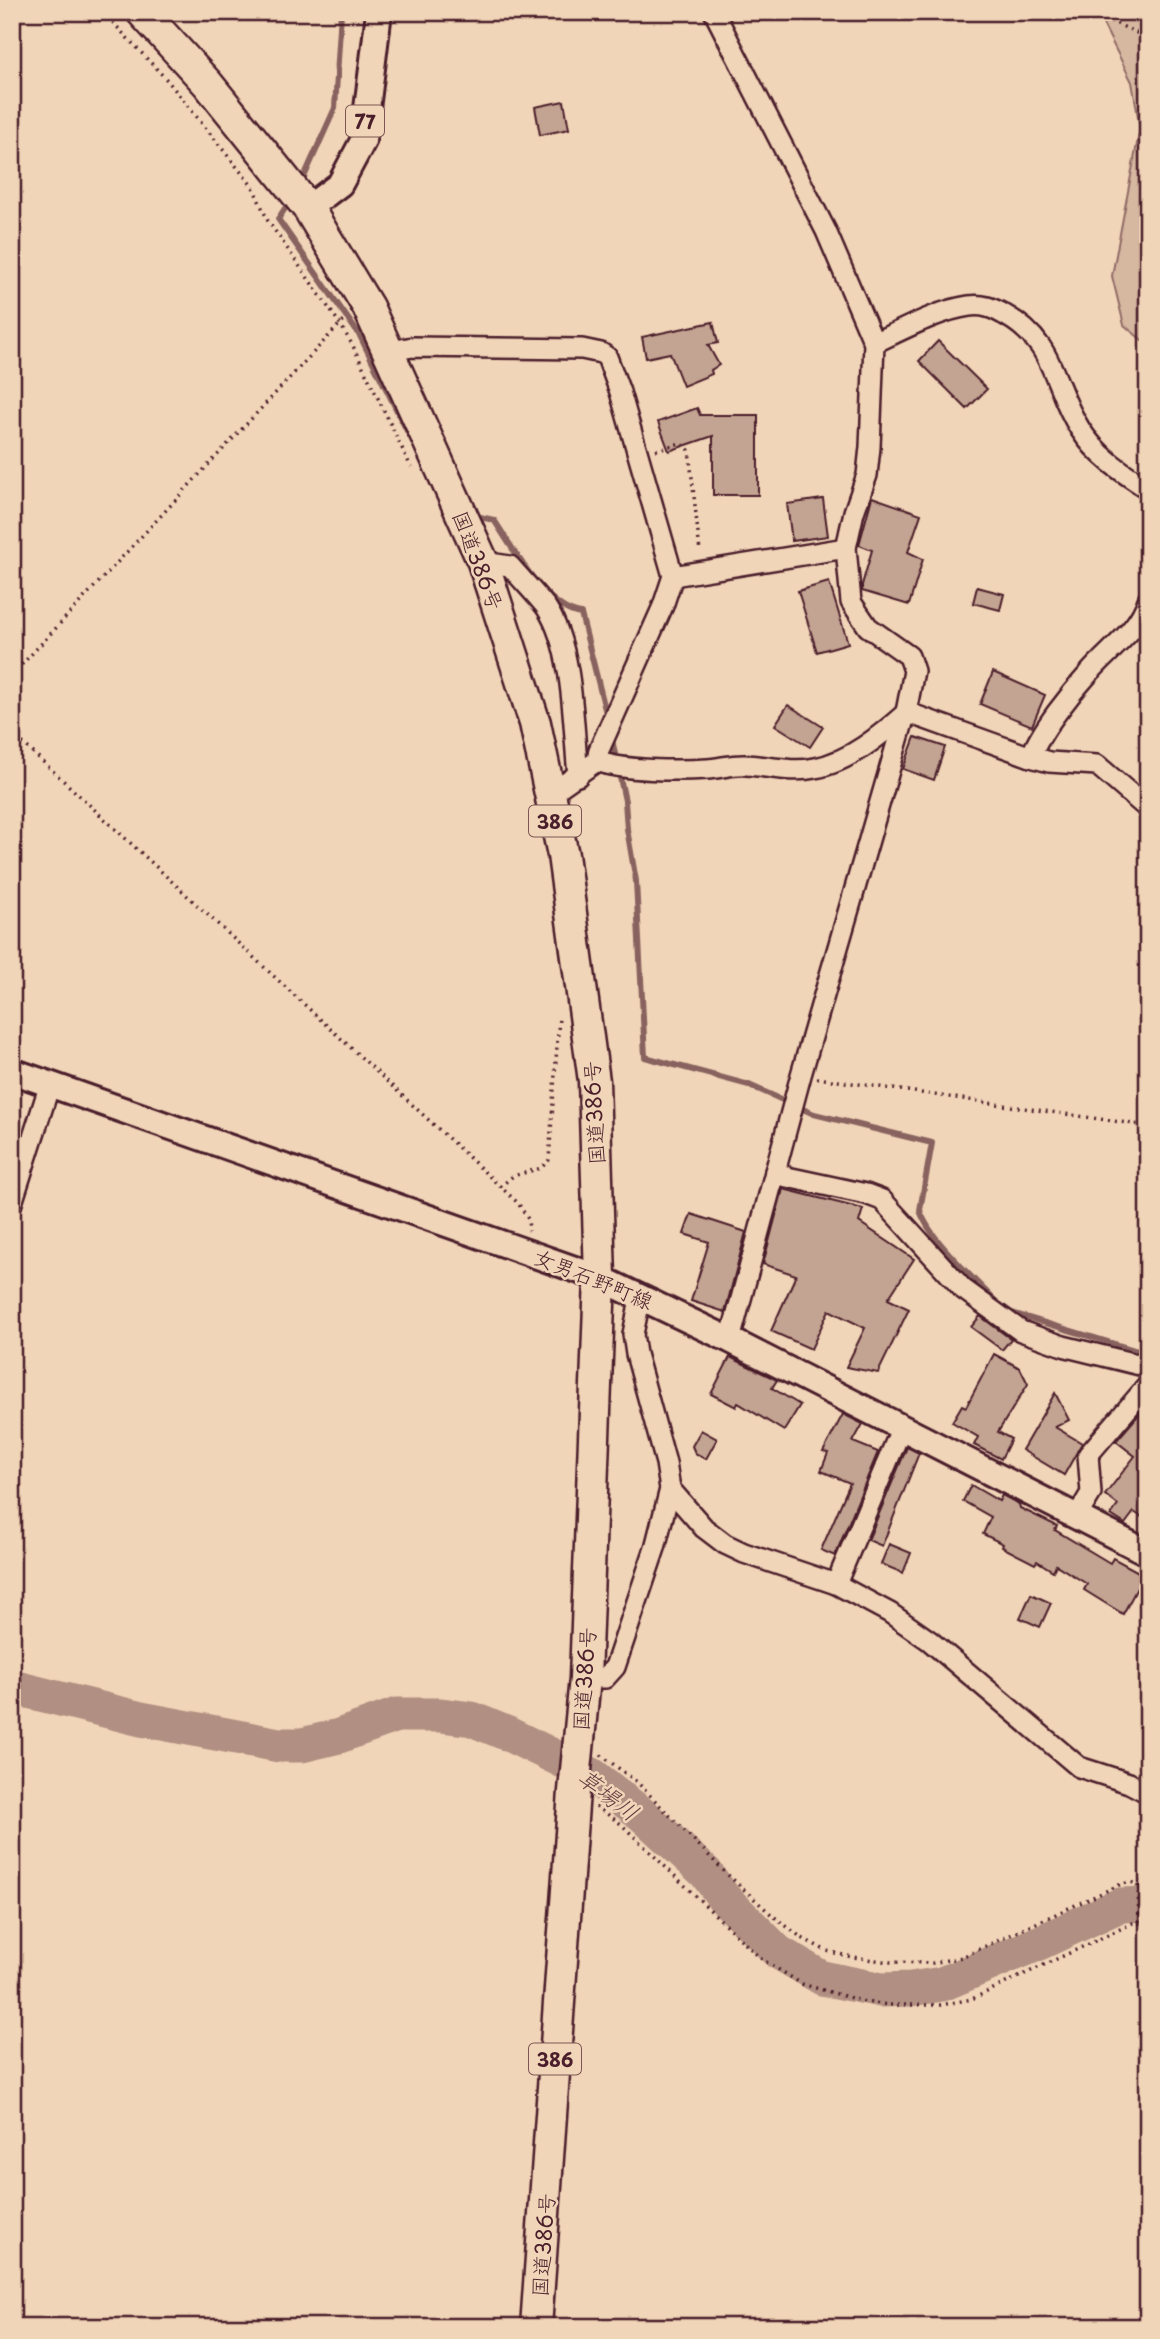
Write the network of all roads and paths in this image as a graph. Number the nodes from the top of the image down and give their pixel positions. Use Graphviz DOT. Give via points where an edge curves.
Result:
graph roads {
  1 [pos="103,12"];
  2 [pos="142,12"];
  3 [pos="379,12"];
  4 [pos="714,12"];
  5 [pos="1091,12"];
  6 [pos="1148,37"];
  7 [pos="308,208"];
  8 [pos="368,307"];
  9 [pos="340,324"];
  10 [pos="874,343"];
  11 [pos="389,351"];
  12 [pos="638,455"];
  13 [pos="414,472"];
  14 [pos="1148,489"];
  15 [pos="846,548"];
  16 [pos="483,562"];
  17 [pos="702,571"];
  18 [pos="673,576"];
  19 [pos="1148,600"];
  20 [pos="12,675"];
  21 [pos="906,712"];
  22 [pos="12,733"];
  23 [pos="1031,757"];
  24 [pos="597,761"];
  25 [pos="578,776"];
  26 [pos="550,794"];
  27 [pos="1148,809"];
  28 [pos="560,1008"];
  29 [pos="12,1071"];
  30 [pos="801,1075"];
  31 [pos="50,1084"];
  32 [pos="1148,1126"];
  33 [pos="775,1171"];
  34 [pos="500,1187"];
  35 [pos="12,1203"];
  36 [pos="525,1250"];
  37 [pos="600,1278"];
  38 [pos="641,1296"];
  39 [pos="730,1340"];
  40 [pos="1148,1367"];
  41 [pos="1148,1385"];
  42 [pos="902,1427"];
  43 [pos="670,1489"];
  44 [pos="1077,1516"];
  45 [pos="1148,1553"];
  46 [pos="836,1584"];
  47 [pos="585,1678"];
  48 [pos="580,1739"];
  49 [pos="574,1791"];
  50 [pos="1148,1793"];
  51 [pos="1148,1878"];
  52 [pos="1137,1886"];
  53 [pos="1139,1922"];
  54 [pos="1148,1924"];
  55 [pos="536,2327"];
  1 -- 9 [label="path" via="167,80 253,187 268,221"];
  2 -- 7 [label="highway, 国道386号 / 386" via="208,84"];
  3 -- 7 [label="main road, 77" via="363,141 340,184"];
  4 -- 10 [label="street" via="826,231"];
  5 -- 6 [label="path"];
  7 -- 8 [label="highway, 国道386号 / 386"];
  8 -- 9 [label="path"];
  8 -- 11 [label="highway, 国道386号 / 386"];
  9 -- 13 [label="path"];
  9 -- 20 [label="path"];
  10 -- 14 [label="street" via="953,310 990,306 1022,324 1038,340 1089,443"];
  10 -- 15 [label="street" via="867,475"];
  11 -- 12 [label="street" via="413,346 601,353 607,357 620,392"];
  11 -- 16 [label="highway, 国道386号 / 386"];
  12 -- 17 [label="path" via="681,443 689,450"];
  12 -- 18 [label="street"];
  15 -- 17 [label="street"];
  15 -- 21 [label="street" via="850,602 868,627 908,656 914,671"];
  16 -- 25 [label="street" via="510,566 546,608 561,639"];
  16 -- 26 [label="highway, 国道386号 / 386" via="535,723"];
  17 -- 18 [label="street"];
  18 -- 24 [label="street"];
  19 -- 23 [label="street" via="1140,620 1088,673 1036,743"];
  21 -- 23 [label="street"];
  21 -- 24 [label="street" via="840,760 814,769 746,765 675,770 608,766"];
  21 -- 30 [label="street"];
  22 -- 34 [label="path"];
  23 -- 27 [label="street" via="1097,765"];
  24 -- 25 [label="street"];
  25 -- 26 [label="street"];
  26 -- 37 [label="highway, 国道386号 / 386" via="563,855 594,1081"];
  28 -- 34 [label="path" via="549,1160"];
  29 -- 31 [label="main road, 女男石野町線"];
  30 -- 32 [label="path"];
  30 -- 33 [label="street"];
  31 -- 35 [label="street"];
  31 -- 36 [label="main road, 女男石野町線"];
  33 -- 39 [label="street"];
  33 -- 40 [label="street" via="882,1199 962,1289 1021,1331"];
  34 -- 36 [label="path" via="528,1219 530,1237"];
  36 -- 37 [label="main road, 女男石野町線"];
  37 -- 38 [label="main road, 女男石野町線"];
  37 -- 47 [label="highway, 国道386号 / 386"];
  38 -- 39 [label="main road, 女男石野町線"];
  38 -- 43 [label="street" via="633,1334 636,1354"];
  39 -- 42 [label="main road, 女男石野町線"];
  41 -- 44 [label="street" via="1088,1455 1091,1493"];
  42 -- 44 [label="main road, 女男石野町線"];
  42 -- 46 [label="street"];
  43 -- 46 [label="street" via="704,1528 725,1544"];
  43 -- 47 [label="street" via="615,1667 605,1678"];
  44 -- 45 [label="main road, 女男石野町線"];
  46 -- 50 [label="street" via="930,1641 1079,1768"];
  47 -- 48 [label="highway, 国道386号 / 386"];
  48 -- 49 [label="highway, 国道386号 / 386"];
  48 -- 52 [label="path" via="637,1782 772,1915 827,1951 890,1962 933,1963 962,1957 1119,1885 1130,1882"];
  49 -- 53 [label="path" via="621,1824 760,1958 802,1984 864,2002 942,2006 972,1999"];
  49 -- 55 [label="highway, 国道386号 / 386"];
  51 -- 52 [label="path"];
  52 -- 53 [label="path"];
  53 -- 54 [label="path"];
}
